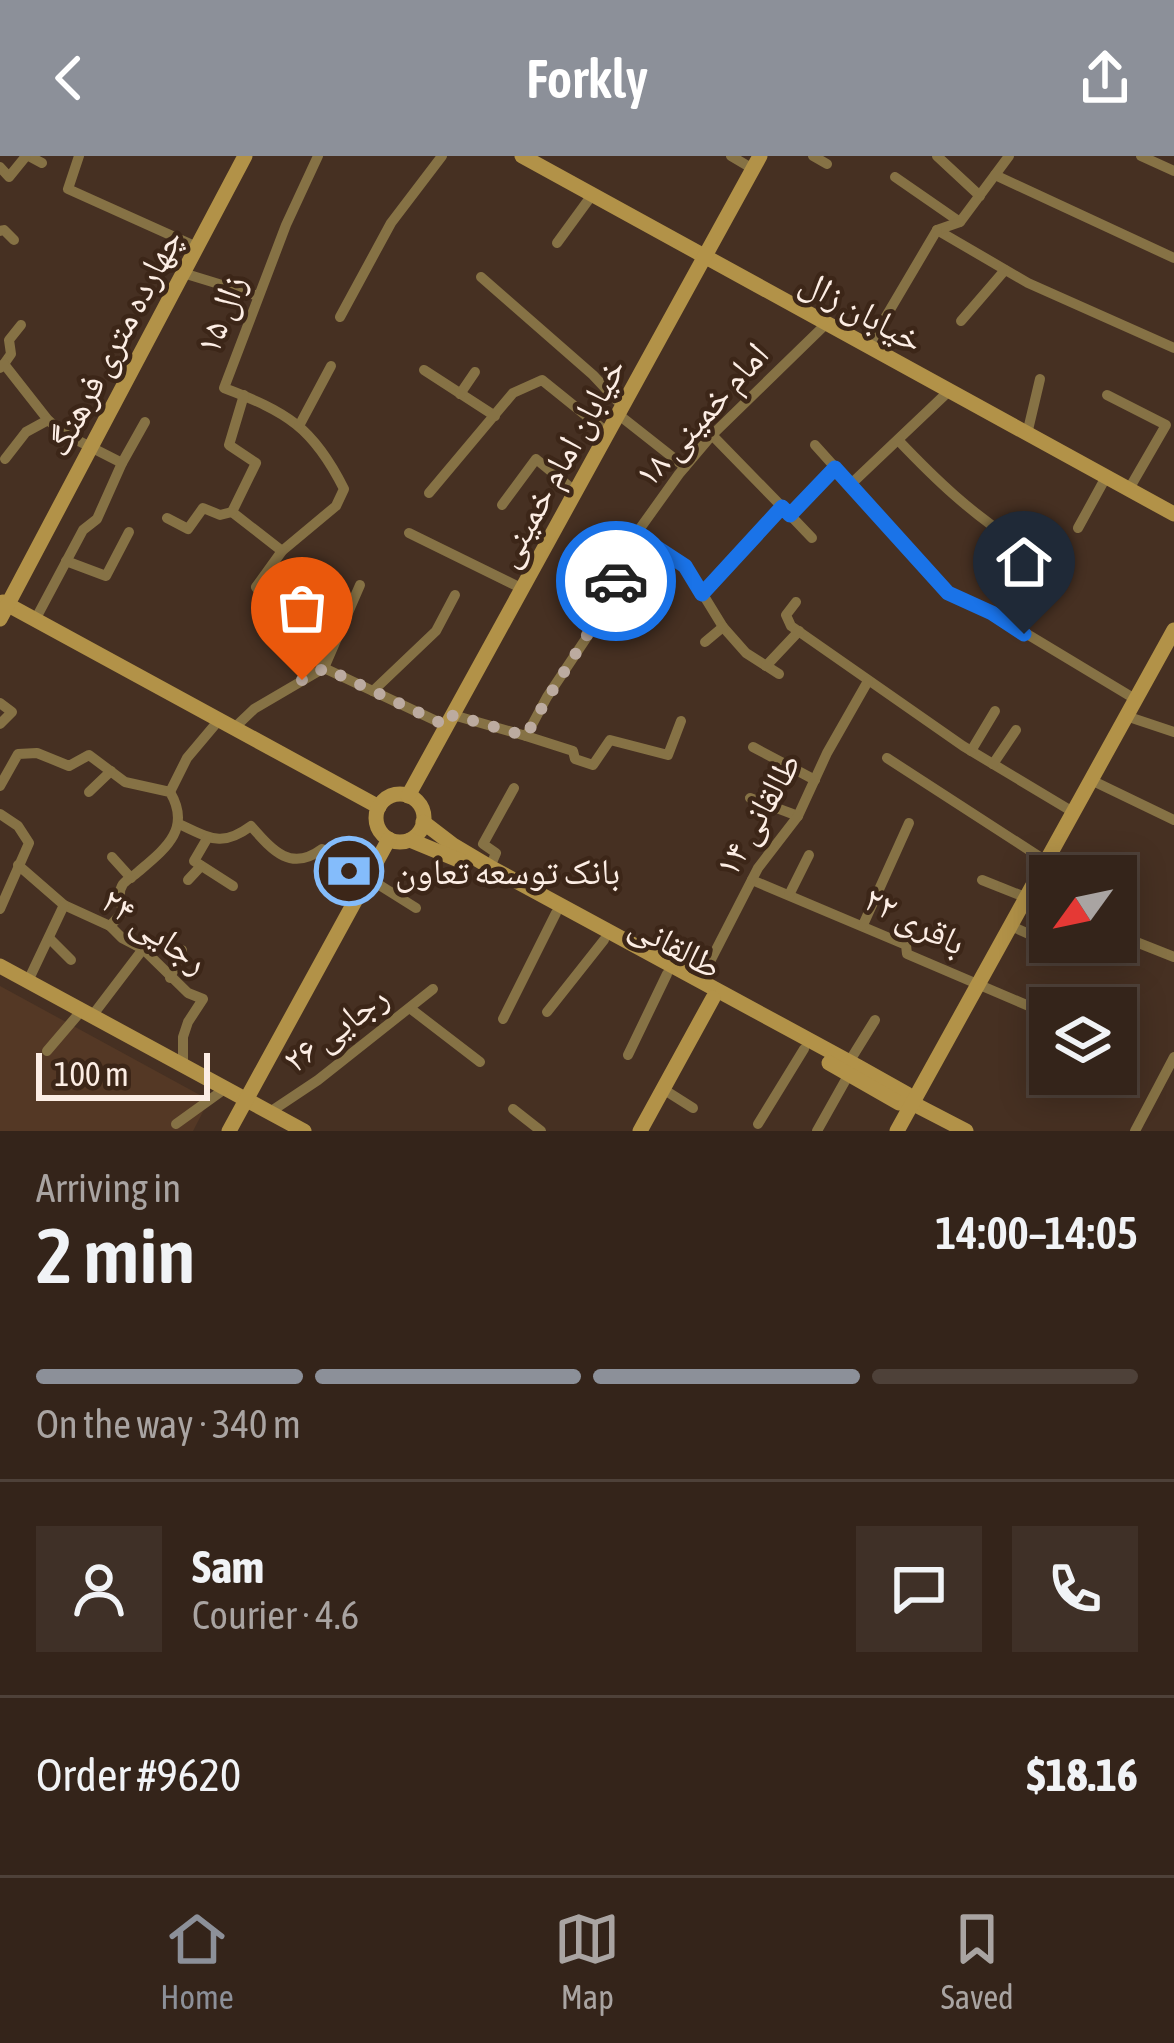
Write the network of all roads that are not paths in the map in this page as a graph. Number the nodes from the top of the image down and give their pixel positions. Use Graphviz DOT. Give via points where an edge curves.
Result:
graph roads {
  1 [pos="27,156"];
  2 [pos="79,156"];
  3 [pos="245,156"];
  4 [pos="318,156"];
  5 [pos="442,156"];
  6 [pos="522,156"];
  7 [pos="731,156"];
  8 [pos="813,156"];
  9 [pos="938,156"];
  10 [pos="1009,156"];
  11 [pos="1141,156"];
  12 [pos="757,162"];
  13 [pos="42,163"];
  14 [pos="826,164"];
  15 [pos="0,167"];
  16 [pos="1174,171"];
  17 [pos="995,175"];
  18 [pos="895,177"];
  19 [pos="592,195"];
  20 [pos="980,196"];
  21 [pos="960,222"];
  22 [pos="938,230"];
  23 [pos="0,231"];
  24 [pos="14,240"];
  25 [pos="557,243"];
  26 [pos="197,247"];
  27 [pos="1174,258"];
  28 [pos="705,259"];
  29 [pos="1005,270"];
  30 [pos="183,273"];
  31 [pos="481,277"];
  32 [pos="258,296"];
  33 [pos="340,317"];
  34 [pos="961,321"];
  35 [pos="826,324"];
  36 [pos="21,325"];
  37 [pos="868,347"];
  38 [pos="1174,348"];
  39 [pos="332,365"];
  40 [pos="2,366"];
  41 [pos="424,370"];
  42 [pos="475,372"];
  43 [pos="1040,379"];
  44 [pos="949,391"];
  45 [pos="460,394"];
  46 [pos="244,395"];
  47 [pos="1107,395"];
  48 [pos="621,411"];
  49 [pos="495,416"];
  50 [pos="48,420"];
  51 [pos="145,422"];
  52 [pos="299,425"];
  53 [pos="608,434"];
  54 [pos="1027,434"];
  55 [pos="712,435"];
  56 [pos="898,440"];
  57 [pos="815,445"];
  58 [pos="90,448"];
  59 [pos="4,459"];
  60 [pos="122,463"];
  61 [pos="685,467"];
  62 [pos="835,468"];
  63 [pos="1106,477"];
  64 [pos="850,484"];
  65 [pos="1129,489"];
  66 [pos="576,492"];
  67 [pos="429,493"];
  68 [pos="502,505"];
  69 [pos="786,511"];
  70 [pos="232,512"];
  71 [pos="1174,514"];
  72 [pos="167,518"];
  73 [pos="1078,528"];
  74 [pos="128,532"];
  75 [pos="409,533"];
  76 [pos="636,534"];
  77 [pos="812,538"];
  78 [pos="1021,545"];
  79 [pos="282,551"];
  80 [pos="66,561"];
  81 [pos="361,585"];
  82 [pos="523,589"];
  83 [pos="573,589"];
  84 [pos="702,594"];
  85 [pos="455,595"];
  86 [pos="606,602"];
  87 [pos="796,602"];
  88 [pos="2,608"];
  89 [pos="35,620"];
  90 [pos="722,627"];
  91 [pos="1174,630"];
  92 [pos="799,631"];
  93 [pos="705,642"];
  94 [pos="766,666"];
  95 [pos="325,668"];
  96 [pos="779,674"];
  97 [pos="868,680"];
  98 [pos="374,691"];
  99 [pos="1135,699"];
  100 [pos="0,703"];
  101 [pos="994,711"];
  102 [pos="1126,716"];
  103 [pos="450,720"];
  104 [pos="681,721"];
  105 [pos="0,724"];
  106 [pos="226,724"];
  107 [pos="1016,730"];
  108 [pos="1174,732"];
  109 [pos="526,736"];
  110 [pos="753,747"];
  111 [pos="971,751"];
  112 [pos="887,758"];
  113 [pos="993,764"];
  114 [pos="111,771"];
  115 [pos="814,780"];
  116 [pos="1091,780"];
  117 [pos="0,786"];
  118 [pos="514,788"];
  119 [pos="89,792"];
  120 [pos="170,792"];
  121 [pos="408,796"];
  122 [pos="750,798"];
  123 [pos="379,807"];
  124 [pos="1073,812"];
  125 [pos="0,814"];
  126 [pos="798,816"];
  127 [pos="1174,820"];
  128 [pos="423,822"];
  129 [pos="909,823"];
  130 [pos="179,824"];
  131 [pos="208,837"];
  132 [pos="389,839"];
  133 [pos="410,840"];
  134 [pos="808,855"];
  135 [pos="1037,855"];
  136 [pos="1049,855"];
  137 [pos="112,857"];
  138 [pos="18,865"];
  139 [pos="201,866"];
  140 [pos="490,867"];
  141 [pos="368,876"];
  142 [pos="131,878"];
  143 [pos="188,880"];
  144 [pos="752,880"];
  145 [pos="982,880"];
  146 [pos="233,886"];
  147 [pos="1029,892"];
  148 [pos="789,895"];
  149 [pos="1026,898"];
  150 [pos="1029,899"];
  151 [pos="64,905"];
  152 [pos="416,908"];
  153 [pos="0,909"];
  154 [pos="556,913"];
  155 [pos="862,925"];
  156 [pos="110,926"];
  157 [pos="1011,926"];
  158 [pos="1029,934"];
  159 [pos="49,938"];
  160 [pos="604,940"];
  161 [pos="1137,942"];
  162 [pos="143,949"];
  163 [pos="182,950"];
  164 [pos="1174,957"];
  165 [pos="71,960"];
  166 [pos="0,966"];
  167 [pos="668,974"];
  168 [pos="170,978"];
  169 [pos="28,981"];
  170 [pos="700,981"];
  171 [pos="979,984"];
  172 [pos="433,989"];
  173 [pos="712,998"];
  174 [pos="1029,1007"];
  175 [pos="410,1009"];
  176 [pos="547,1012"];
  177 [pos="87,1013"];
  178 [pos="502,1019"];
  179 [pos="875,1020"];
  180 [pos="804,1049"];
  181 [pos="47,1051"];
  182 [pos="628,1055"];
  183 [pos="1174,1057"];
  184 [pos="480,1062"];
  185 [pos="183,1065"];
  186 [pos="849,1068"];
  187 [pos="226,1088"];
  188 [pos="663,1089"];
  189 [pos="246,1099"];
  190 [pos="912,1103"];
  191 [pos="692,1108"];
  192 [pos="513,1109"];
  193 [pos="270,1112"];
  194 [pos="176,1124"];
  195 [pos="758,1124"];
  196 [pos="236,1127"];
  197 [pos="304,1131"];
  198 [pos="541,1131"];
  199 [pos="640,1131"];
  200 [pos="817,1131"];
  201 [pos="897,1131"];
  202 [pos="966,1131"];
  203 [pos="1135,1131"];
  1 -- 13 [label="street"];
  1 -- 15 [label="street" via="10,177"];
  2 -- 26 [label="street" via="68,189"];
  3 -- 26 [label="main road, چهارده متری فرهنگ"];
  4 -- 32 [label="street, زال ۱۵"];
  5 -- 33 [label="street" via="391,223"];
  6 -- 19 [label="main road, خیابان زال"];
  7 -- 12 [label="street"];
  8 -- 14 [label="street"];
  9 -- 20 [label="street"];
  10 -- 17 [label="street"];
  11 -- 16 [label="street"];
  12 -- 28 [label="main road, خیابان امام خمینی"];
  17 -- 20 [label="street"];
  17 -- 27 [label="street"];
  18 -- 21 [label="street"];
  19 -- 25 [label="street"];
  19 -- 28 [label="main road, خیابان زال"];
  20 -- 21 [label="street"];
  21 -- 22 [label="street"];
  22 -- 29 [label="street"];
  22 -- 37 [label="street"];
  23 -- 24 [label="street"];
  26 -- 30 [label="main road, چهارده متری فرهنگ"];
  28 -- 35 [label="main road, خیابان زال"];
  28 -- 48 [label="main road, خیابان امام خمینی"];
  29 -- 34 [label="street"];
  29 -- 38 [label="street"];
  30 -- 32 [label="street"];
  30 -- 58 [label="main road, چهارده متری فرهنگ"];
  31 -- 48 [label="street"];
  32 -- 46 [label="street, زال ۱۵" via="224,388"];
  35 -- 37 [label="main road, خیابان زال"];
  35 -- 55 [label="street, امام خمینی ۱۸"];
  36 -- 40 [label="street"];
  37 -- 44 [label="main road, خیابان زال"];
  39 -- 52 [label="street"];
  40 -- 50 [label="street"];
  41 -- 45 [label="street"];
  42 -- 45 [label="street"];
  43 -- 54 [label="street"];
  44 -- 54 [label="main road, خیابان زال"];
  44 -- 56 [label="street"];
  45 -- 49 [label="street"];
  46 -- 52 [label="street, زال ۱۵"];
  46 -- 70 [label="street" via="229,445 256,464"];
  47 -- 65 [label="street" via="1166,425"];
  48 -- 53 [label="main road, خیابان امام خمینی"];
  48 -- 61 [label="street"];
  49 -- 53 [label="street" via="513,393 542,380"];
  49 -- 67 [label="street"];
  50 -- 58 [label="street"];
  50 -- 59 [label="street"];
  51 -- 60 [label="street"];
  52 -- 79 [label="street, زال ۱۵" via="344,489 328,515"];
  53 -- 66 [label="main road, خیابان امام خمینی"];
  54 -- 63 [label="main road, خیابان زال"];
  55 -- 61 [label="street, امام خمینی ۱۸"];
  55 -- 69 [label="street"];
  56 -- 64 [label="street"];
  56 -- 78 [label="street" via="966,507"];
  57 -- 62 [label="street"];
  58 -- 60 [label="street"];
  58 -- 88 [label="main road, چهارده متری فرهنگ"];
  60 -- 80 [label="street" via="97,519"];
  61 -- 76 [label="street, امام خمینی ۱۸"];
  62 -- 64 [label="street"];
  62 -- 69 [label="street"];
  63 -- 65 [label="main road, خیابان زال"];
  63 -- 73 [label="street"];
  64 -- 99 [label="street" via="948,593"];
  65 -- 71 [label="main road, خیابان زال"];
  66 -- 68 [label="street" via="536,459"];
  66 -- 82 [label="main road, خیابان امام خمینی"];
  69 -- 77 [label="street"];
  69 -- 84 [label="street"];
  70 -- 72 [label="street" via="203,508 188,529"];
  70 -- 79 [label="street"];
  74 -- 80 [label="street" via="106,576"];
  75 -- 82 [label="street"];
  76 -- 84 [label="street" via="685,566"];
  76 -- 86 [label="street, امام خمینی ۱۸"];
  79 -- 95 [label="street" via="256,587"];
  80 -- 89 [label="street"];
  81 -- 95 [label="street"];
  82 -- 103 [label="main road, خیابان امام خمینی"];
  83 -- 86 [label="street"];
  84 -- 90 [label="street"];
  85 -- 98 [label="street" via="436,632"];
  86 -- 109 [label="street, امام خمینی ۱۸"];
  87 -- 92 [label="street" via="786,615"];
  88 -- 89 [label="main road"];
  89 -- 106 [label="main road"];
  90 -- 93 [label="street"];
  90 -- 94 [label="street"];
  91 -- 99 [label="main road"];
  92 -- 94 [label="street"];
  92 -- 97 [label="street"];
  94 -- 96 [label="street"];
  95 -- 98 [label="street"];
  95 -- 106 [label="street"];
  97 -- 111 [label="street"];
  97 -- 115 [label="street, طالقانی ۱۴"];
  98 -- 103 [label="street"];
  99 -- 102 [label="main road"];
  100 -- 105 [label="street" via="12,712"];
  101 -- 111 [label="street"];
  102 -- 108 [label="street"];
  102 -- 116 [label="main road"];
  103 -- 109 [label="street"];
  103 -- 121 [label="main road, خیابان امام خمینی"];
  104 -- 109 [label="street" via="668,755 610,740 593,765"];
  106 -- 120 [label="street" via="188,758"];
  106 -- 123 [label="main road"];
  107 -- 113 [label="street"];
  110 -- 115 [label="street"];
  111 -- 113 [label="street"];
  112 -- 135 [label="street"];
  113 -- 124 [label="street"];
  114 -- 117 [label="street" via="89,755 69,766 19,754"];
  114 -- 119 [label="street"];
  114 -- 120 [label="street"];
  115 -- 126 [label="street, طالقانی ۱۴"];
  116 -- 124 [label="main road"];
  116 -- 127 [label="street"];
  118 -- 140 [label="street" via="483,844 496,854"];
  120 -- 130 [label="street"];
  121 -- 123 [label="main road" via="388,797"];
  121 -- 128 [label="main road"];
  122 -- 126 [label="street"];
  123 -- 132 [label="main road" via="376,821"];
  124 -- 136 [label="main road"];
  125 -- 138 [label="street" via="29,843"];
  126 -- 144 [label="street, طالقانی ۱۴"];
  128 -- 133 [label="main road"];
  128 -- 140 [label="main road, طالقانی"];
  129 -- 155 [label="street"];
  130 -- 131 [label="street"];
  130 -- 142 [label="street" via="167,847"];
  131 -- 139 [label="street" via="194,861"];
  131 -- 141 [label="street" via="236,837 251,826 291,860 322,850"];
  132 -- 133 [label="main road"];
  132 -- 141 [label="main road"];
  133 -- 154 [label="main road, طالقانی"];
  134 -- 148 [label="street"];
  137 -- 142 [label="street"];
  138 -- 151 [label="street, رجایی ۲۴"];
  138 -- 153 [label="street"];
  139 -- 143 [label="street"];
  139 -- 146 [label="street"];
  140 -- 170 [label="main road, طالقانی"];
  141 -- 152 [label="street"];
  141 -- 189 [label="main road"];
  142 -- 156 [label="street" via="122,885 123,912"];
  144 -- 148 [label="street, باقری ۲۲"];
  144 -- 170 [label="street, طالقانی ۱۴"];
  145 -- 149 [label="street"];
  147 -- 149 [label="main road"];
  148 -- 155 [label="street, باقری ۲۲"];
  149 -- 150 [label="street"];
  149 -- 157 [label="main road"];
  151 -- 156 [label="street, رجایی ۲۴"];
  151 -- 159 [label="street"];
  154 -- 160 [label="main road, طالقانی"];
  154 -- 178 [label="street"];
  155 -- 171 [label="street, باقری ۲۲"];
  156 -- 162 [label="street, رجایی ۲۴"];
  157 -- 158 [label="street"];
  157 -- 171 [label="main road"];
  159 -- 165 [label="street"];
  159 -- 169 [label="street"];
  160 -- 167 [label="main road, طالقانی"];
  160 -- 176 [label="street"];
  161 -- 164 [label="street"];
  162 -- 168 [label="street, رجایی ۲۴"];
  162 -- 177 [label="street"];
  163 -- 168 [label="street"];
  166 -- 169 [label="main road"];
  167 -- 173 [label="main road, طالقانی"];
  167 -- 182 [label="street"];
  168 -- 185 [label="street, رجایی ۲۴" via="203,999 183,1036"];
  169 -- 177 [label="main road"];
  170 -- 186 [label="main road, طالقانی"];
  171 -- 174 [label="street, باقری ۲۲"];
  171 -- 190 [label="main road"];
  172 -- 175 [label="street, رجایی ۲۶"];
  173 -- 180 [label="main road, طالقانی"];
  173 -- 188 [label="main road"];
  175 -- 184 [label="street"];
  175 -- 193 [label="street, رجایی ۲۶"];
  177 -- 181 [label="street"];
  177 -- 185 [label="main road"];
  179 -- 186 [label="street"];
  180 -- 186 [label="main road, طالقانی"];
  180 -- 195 [label="street"];
  183 -- 203 [label="street"];
  185 -- 187 [label="main road"];
  186 -- 190 [label="main road, طالقانی"];
  186 -- 200 [label="street"];
  187 -- 189 [label="main road"];
  187 -- 194 [label="street"];
  188 -- 191 [label="street"];
  188 -- 199 [label="main road"];
  189 -- 193 [label="main road"];
  189 -- 196 [label="main road"];
  190 -- 201 [label="main road"];
  190 -- 202 [label="main road, طالقانی"];
  192 -- 198 [label="street"];
  193 -- 197 [label="main road"];
}
